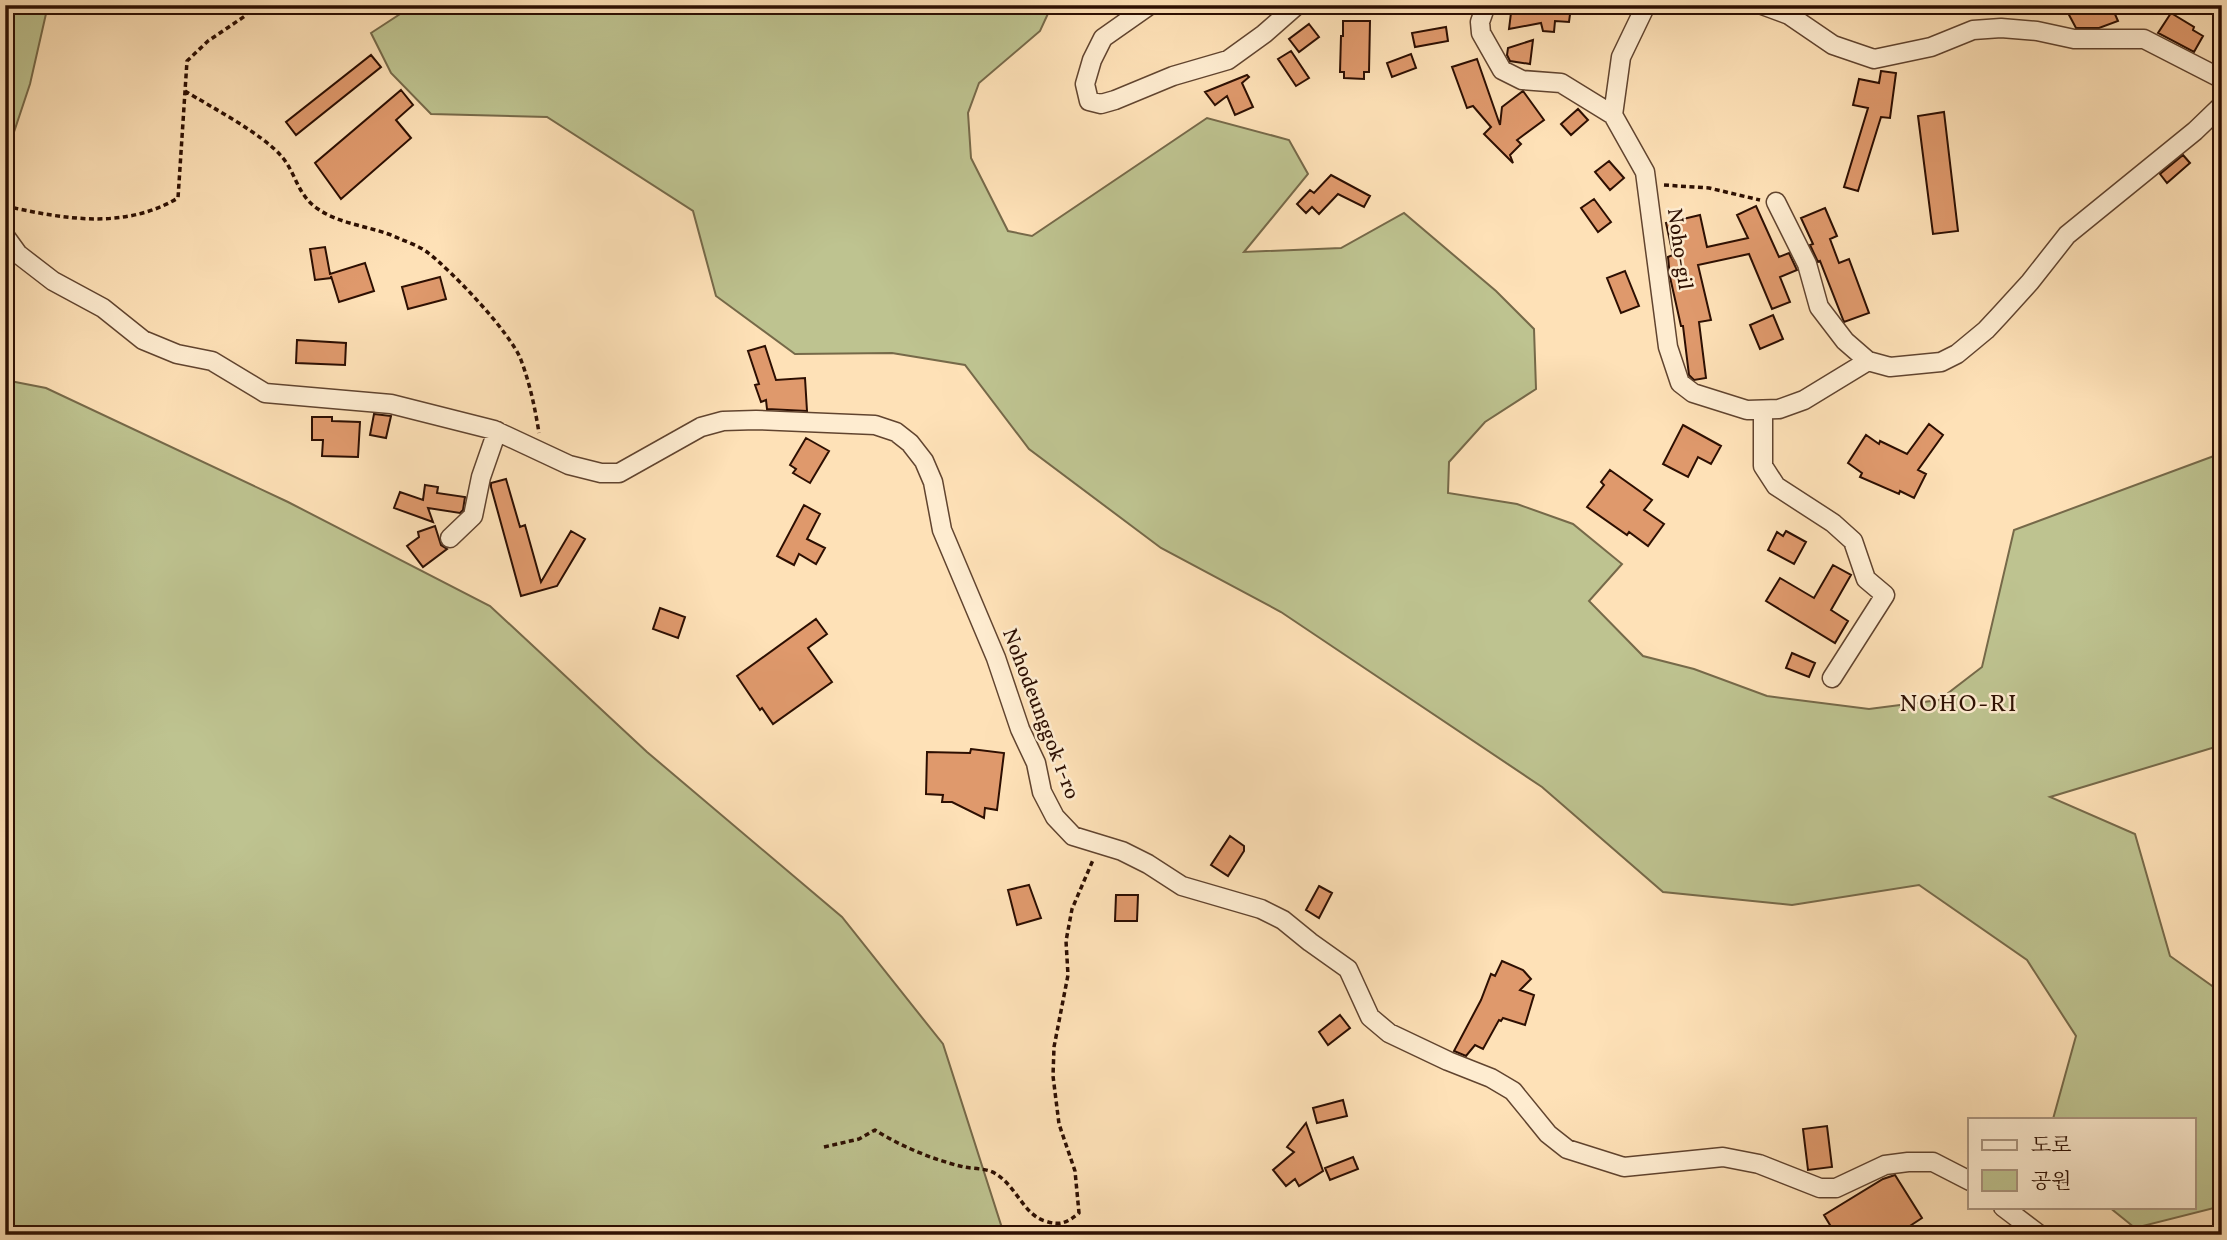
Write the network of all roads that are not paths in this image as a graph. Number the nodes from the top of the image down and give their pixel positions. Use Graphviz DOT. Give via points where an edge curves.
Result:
graph roads {
  1 [pos="1150,5"];
  2 [pos="1297,5"];
  3 [pos="1486,5"];
  4 [pos="1646,5"];
  5 [pos="1762,5"];
  6 [pos="2222,79"];
  7 [pos="2222,105"];
  8 [pos="1613,115"];
  9 [pos="1776,202"];
  10 [pos="5,236"];
  11 [pos="1868,361"];
  12 [pos="1763,410"];
  13 [pos="497,431"];
  14 [pos="450,538"];
  15 [pos="1832,678"];
  16 [pos="1968,1180"];
  17 [pos="2005,1208"];
  18 [pos="2040,1235"];
  1 -- 2 [label="street" via="1102,38 1085,84 1089,101 1115,100 1228,60"];
  3 -- 8 [label="street, Noho-gil" via="1481,33 1502,70 1522,80 1561,83"];
  4 -- 8 [label="street" via="1621,57"];
  5 -- 6 [label="street" via="1788,15 1833,45 1874,59 1931,47 1973,30 2001,28 2074,39 2144,39"];
  7 -- 11 [label="street" via="2067,235 1986,330 1956,354 1941,362 1890,367"];
  8 -- 12 [label="street, Noho-gil" via="1645,172 1668,347 1680,383 1721,403"];
  9 -- 11 [label="street" via="1807,264 1819,307 1845,341"];
  10 -- 13 [label="street, Nohodeunggok 1-ro" via="18,254 53,281 103,308 143,340 212,361 265,393 391,404"];
  11 -- 12 [label="street, Noho-gil" via="1804,400"];
  12 -- 15 [label="street" via="1763,466 1776,485 1853,541 1866,579 1885,595"];
  13 -- 14 [label="street" via="473,516"];
  13 -- 16 [label="street, Nohodeunggok 1-ro" via="569,465 601,473 619,473 701,427 723,421 875,425 895,432 924,461 953,561 996,658 1036,763 1042,792 1055,817 1073,836 1122,851 1182,886 1283,920 1348,969 1370,1017 1389,1033 1513,1091 1548,1134 1567,1149 1624,1167 1723,1157 1759,1164 1820,1188 1836,1188 1885,1165 1908,1162 1933,1163"];
  17 -- 18 [label="street"];
}
